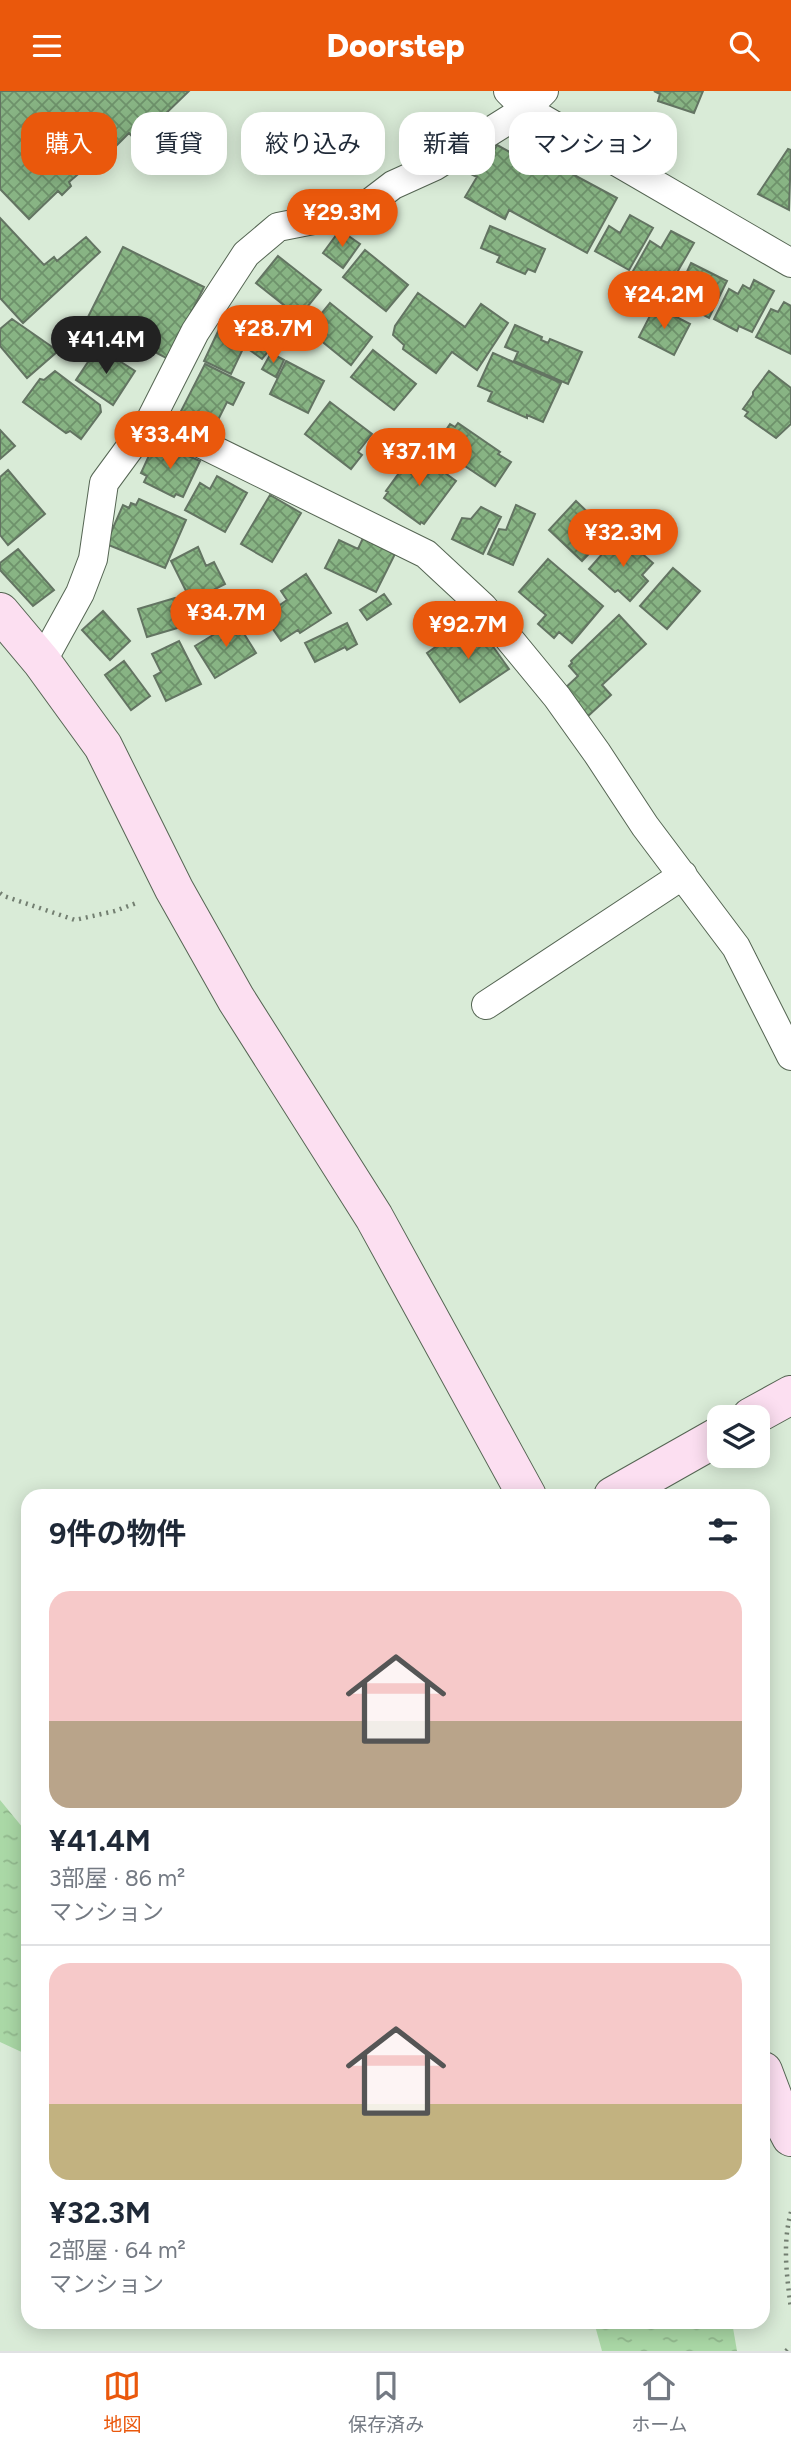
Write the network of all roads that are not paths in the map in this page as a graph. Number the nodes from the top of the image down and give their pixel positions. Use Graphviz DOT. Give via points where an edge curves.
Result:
graph roads {
  1 [pos="526,97"];
  2 [pos="791,263"];
  3 [pos="151,419"];
  4 [pos="0,612"];
  5 [pos="43,662"];
  6 [pos="682,875"];
  7 [pos="486,1005"];
  8 [pos="791,1056"];
  9 [pos="791,1395"];
  10 [pos="770,1407"];
  11 [pos="707,1443"];
  12 [pos="523,1489"];
  13 [pos="625,1489"];
  14 [pos="770,2090"];
  15 [pos="791,2137"];
  1 -- 2 [label="street"];
  1 -- 3 [label="street" via="435,166 393,184 359,211 278,227 246,254 195,332"];
  3 -- 5 [label="street" via="104,483 93,559"];
  3 -- 6 [label="street" via="426,554 483,607 557,697"];
  4 -- 5 [label="street"];
  5 -- 12 [label="street" via="103,746 174,889 236,999 374,1217"];
  6 -- 7 [label="street"];
  6 -- 8 [label="street" via="736,947"];
  9 -- 10 [label="street"];
  11 -- 13 [label="street"];
  14 -- 15 [label="street"];
}
